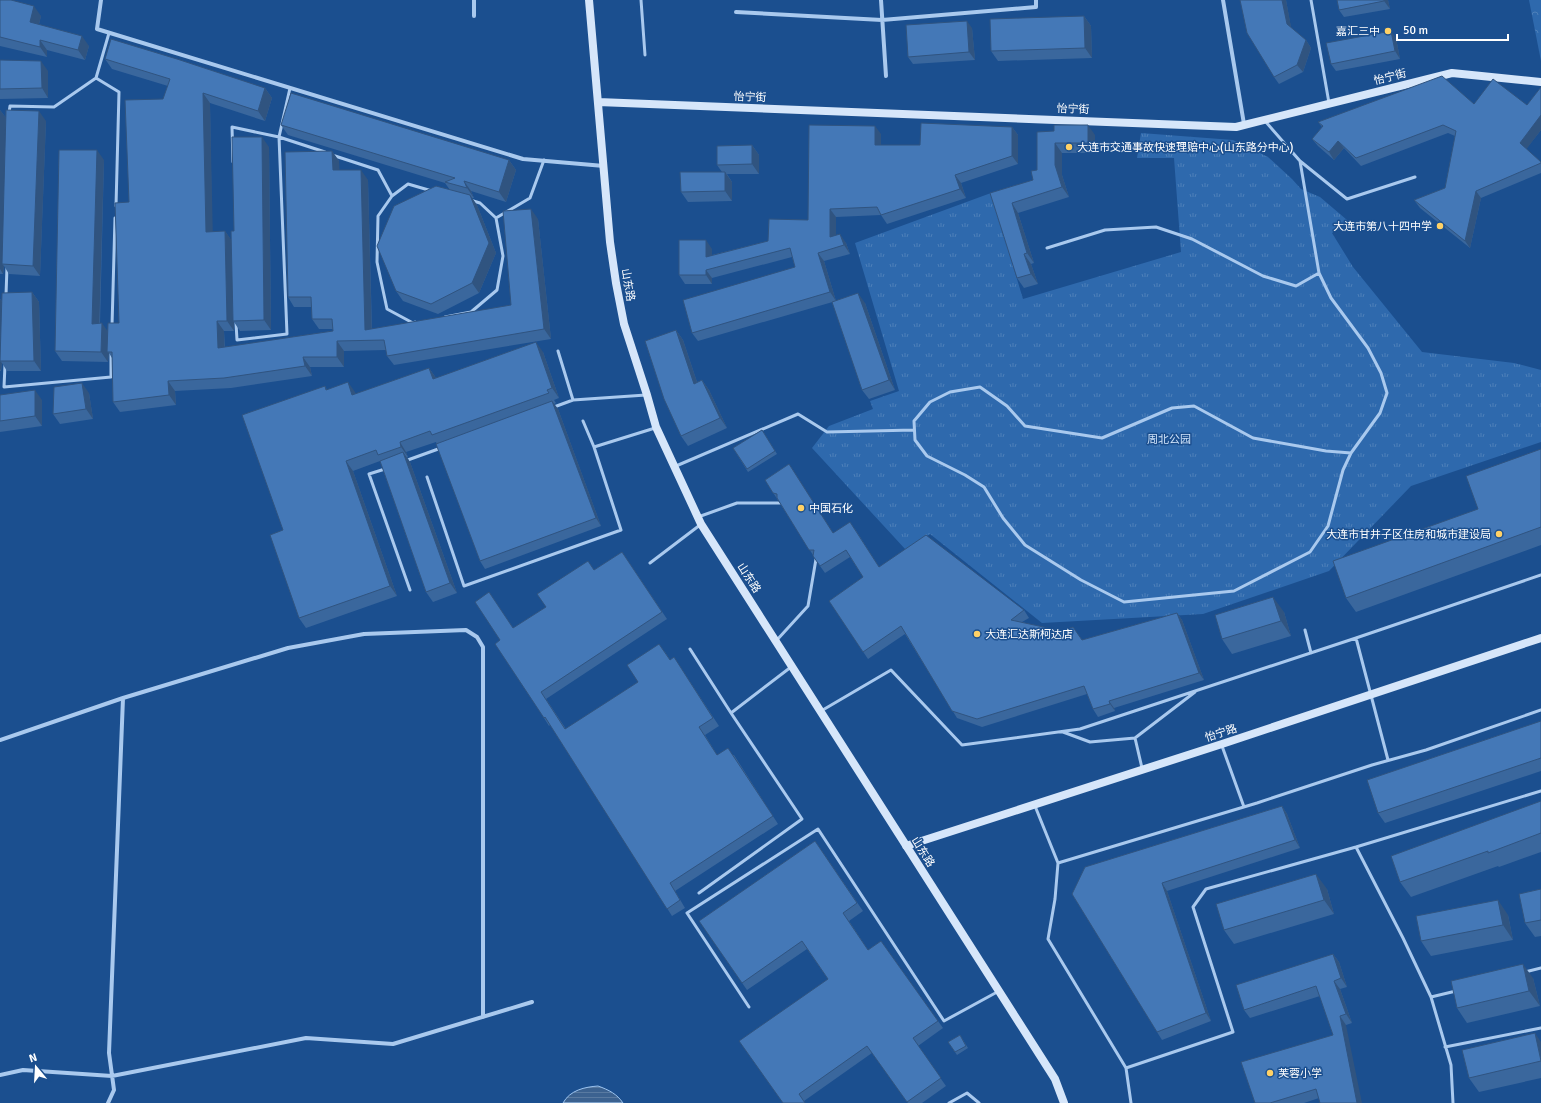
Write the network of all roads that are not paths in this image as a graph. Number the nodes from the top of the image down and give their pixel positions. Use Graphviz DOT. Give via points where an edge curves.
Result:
graph roads {
  1 [pos="101,0"];
  2 [pos="474,0"];
  3 [pos="589,0"];
  4 [pos="641,0"];
  5 [pos="881,0"];
  6 [pos="1036,0"];
  7 [pos="1223,0"];
  8 [pos="1311,0"];
  9 [pos="736,12"];
  10 [pos="474,16"];
  11 [pos="882,20"];
  12 [pos="109,33"];
  13 [pos="646,55"];
  14 [pos="886,76"];
  15 [pos="96,78"];
  16 [pos="1541,82"];
  17 [pos="290,88"];
  18 [pos="598,102"];
  19 [pos="1329,103"];
  20 [pos="10,114"];
  21 [pos="1264,120"];
  22 [pos="1244,124"];
  23 [pos="278,137"];
  24 [pos="544,160"];
  25 [pos="1300,161"];
  26 [pos="604,166"];
  27 [pos="233,167"];
  28 [pos="1415,178"];
  29 [pos="437,192"];
  30 [pos="392,196"];
  31 [pos="466,199"];
  32 [pos="496,218"];
  33 [pos="1047,248"];
  34 [pos="7,262"];
  35 [pos="1319,273"];
  36 [pos="6,301"];
  37 [pos="236,317"];
  38 [pos="442,317"];
  39 [pos="420,321"];
  40 [pos="112,330"];
  41 [pos="558,351"];
  42 [pos="112,353"];
  43 [pos="5,364"];
  44 [pos="648,395"];
  45 [pos="573,400"];
  46 [pos="551,408"];
  47 [pos="583,421"];
  48 [pos="656,428"];
  49 [pos="914,430"];
  50 [pos="594,447"];
  51 [pos="442,448"];
  52 [pos="1351,453"];
  53 [pos="398,464"];
  54 [pos="391,466"];
  55 [pos="674,467"];
  56 [pos="427,477"];
  57 [pos="780,503"];
  58 [pos="700,520"];
  59 [pos="816,559"];
  60 [pos="650,563"];
  61 [pos="1541,575"];
  62 [pos="410,590"];
  63 [pos="1305,630"];
  64 [pos="1356,638"];
  65 [pos="1541,638"];
  66 [pos="776,642"];
  67 [pos="690,649"];
  68 [pos="1311,653"];
  69 [pos="792,666"];
  70 [pos="1198,690"];
  71 [pos="1372,695"];
  72 [pos="123,698"];
  73 [pos="1541,710"];
  74 [pos="821,711"];
  75 [pos="731,713"];
  76 [pos="1062,732"];
  77 [pos="1135,738"];
  78 [pos="0,740"];
  79 [pos="1222,744"];
  80 [pos="1388,760"];
  81 [pos="1143,770"];
  82 [pos="1541,791"];
  83 [pos="1035,805"];
  84 [pos="1244,807"];
  85 [pos="906,846"];
  86 [pos="1356,847"];
  87 [pos="1058,863"];
  88 [pos="698,893"];
  89 [pos="1541,968"];
  90 [pos="1519,974"];
  91 [pos="1460,989"];
  92 [pos="999,991"];
  93 [pos="1431,997"];
  94 [pos="532,1002"];
  95 [pos="749,1007"];
  96 [pos="483,1017"];
  97 [pos="1541,1028"];
  98 [pos="1446,1047"];
  99 [pos="1126,1068"];
  100 [pos="0,1075"];
  101 [pos="112,1076"];
  102 [pos="108,1103"];
  103 [pos="949,1103"];
  104 [pos="979,1103"];
  105 [pos="1064,1103"];
  106 [pos="1130,1103"];
  107 [pos="1453,1103"];
  1 -- 12 [label="street" via="97,29"];
  2 -- 10 [label="street"];
  3 -- 18 [label="street, 山东路"];
  4 -- 13 [label="lane"];
  5 -- 11 [label="street"];
  6 -- 11 [label="street" via="1036,7"];
  7 -- 22 [label="street"];
  8 -- 19 [label="lane"];
  9 -- 11 [label="street"];
  11 -- 14 [label="street"];
  12 -- 15 [label="lane"];
  12 -- 17 [label="street"];
  15 -- 20 [label="lane" via="54,108 10,106"];
  15 -- 40 [label="lane" via="119,92"];
  16 -- 19 [label="street, 怡宁街" via="1452,73"];
  17 -- 23 [label="lane"];
  17 -- 24 [label="street" via="523,159"];
  18 -- 22 [label="street, 怡宁街" via="1236,127"];
  18 -- 26 [label="street, 山东路"];
  19 -- 21 [label="street, 怡宁街"];
  21 -- 22 [label="street, 怡宁街"];
  21 -- 25 [label="lane"];
  23 -- 27 [label="lane" via="232,127"];
  23 -- 30 [label="lane" via="378,170"];
  23 -- 37 [label="lane" via="288,334 237,340"];
  24 -- 26 [label="street"];
  24 -- 32 [label="lane" via="530,198"];
  25 -- 28 [label="lane" via="1347,199"];
  25 -- 35 [label="lane"];
  26 -- 44 [label="street, 山东路" via="616,283 624,324"];
  29 -- 30 [label="lane" via="408,184"];
  30 -- 39 [label="lane" via="378,216 377,262 387,308 412,323"];
  31 -- 32 [label="lane" via="480,203"];
  32 -- 38 [label="lane" via="503,256 496,290 471,312"];
  33 -- 35 [label="lane" via="1105,230 1156,227 1192,239 1263,276 1296,286"];
  34 -- 36 [label="lane"];
  35 -- 52 [label="lane" via="1331,298 1368,348 1381,373 1387,393 1380,413"];
  41 -- 45 [label="lane"];
  42 -- 43 [label="lane" via="111,377 4,387"];
  44 -- 45 [label="lane"];
  44 -- 48 [label="street, 山东路"];
  45 -- 46 [label="lane"];
  47 -- 50 [label="lane"];
  48 -- 50 [label="lane"];
  48 -- 55 [label="street, 山东路"];
  49 -- 52 [label="lane" via="914,421 930,402 950,392 980,387 1007,406 1026,426 1102,438 1172,408 1194,406 1253,438"];
  49 -- 52 [label="lane" via="915,440 927,456 984,487 1003,518 1025,545 1081,580 1124,602 1234,591 1310,552 1328,526 1343,470"];
  49 -- 55 [label="lane" via="828,432 798,414"];
  50 -- 56 [label="lane" via="621,530 464,586"];
  51 -- 53 [label="lane"];
  54 -- 62 [label="lane" via="369,474"];
  55 -- 58 [label="street, 山东路"];
  57 -- 58 [label="lane" via="737,503"];
  58 -- 60 [label="lane"];
  58 -- 66 [label="street, 山东路"];
  59 -- 66 [label="lane" via="808,606"];
  61 -- 64 [label="lane"];
  63 -- 68 [label="lane"];
  64 -- 68 [label="lane"];
  64 -- 71 [label="lane"];
  65 -- 71 [label="street, 怡宁路"];
  66 -- 69 [label="street, 山东路"];
  67 -- 75 [label="lane"];
  68 -- 70 [label="lane"];
  69 -- 74 [label="street, 山东路"];
  69 -- 75 [label="lane"];
  70 -- 76 [label="lane" via="1080,729"];
  70 -- 77 [label="lane"];
  71 -- 79 [label="street, 怡宁路"];
  71 -- 80 [label="lane"];
  72 -- 78 [label="street"];
  72 -- 96 [label="street" via="288,648 364,634 466,630 477,637 483,647"];
  72 -- 101 [label="street" via="109,1053"];
  73 -- 80 [label="lane" via="1426,750"];
  74 -- 76 [label="lane" via="891,670 962,745"];
  74 -- 85 [label="street, 山东路"];
  75 -- 88 [label="lane" via="802,819"];
  76 -- 77 [label="lane" via="1090,742"];
  77 -- 81 [label="lane"];
  79 -- 81 [label="street, 怡宁路"];
  79 -- 84 [label="lane"];
  80 -- 84 [label="lane"];
  81 -- 83 [label="street, 怡宁路"];
  82 -- 86 [label="lane"];
  83 -- 85 [label="street, 怡宁路"];
  83 -- 87 [label="lane"];
  84 -- 87 [label="lane"];
  85 -- 92 [label="street, 山东路"];
  86 -- 93 [label="lane"];
  86 -- 99 [label="lane" via="1206,889 1193,907 1233,1032"];
  87 -- 99 [label="lane" via="1048,939"];
  89 -- 90 [label="lane"];
  91 -- 93 [label="lane"];
  92 -- 95 [label="lane" via="944,1021 818,829 687,913"];
  92 -- 105 [label="street, 山东路" via="1055,1079"];
  93 -- 98 [label="lane"];
  94 -- 96 [label="street"];
  96 -- 101 [label="street" via="393,1044 306,1038"];
  97 -- 98 [label="lane"];
  98 -- 107 [label="lane" via="1451,1065"];
  99 -- 106 [label="lane"];
  100 -- 101 [label="street" via="23,1070"];
  101 -- 102 [label="street" via="114,1090"];
  103 -- 104 [label="lane" via="967,1093"];
}
